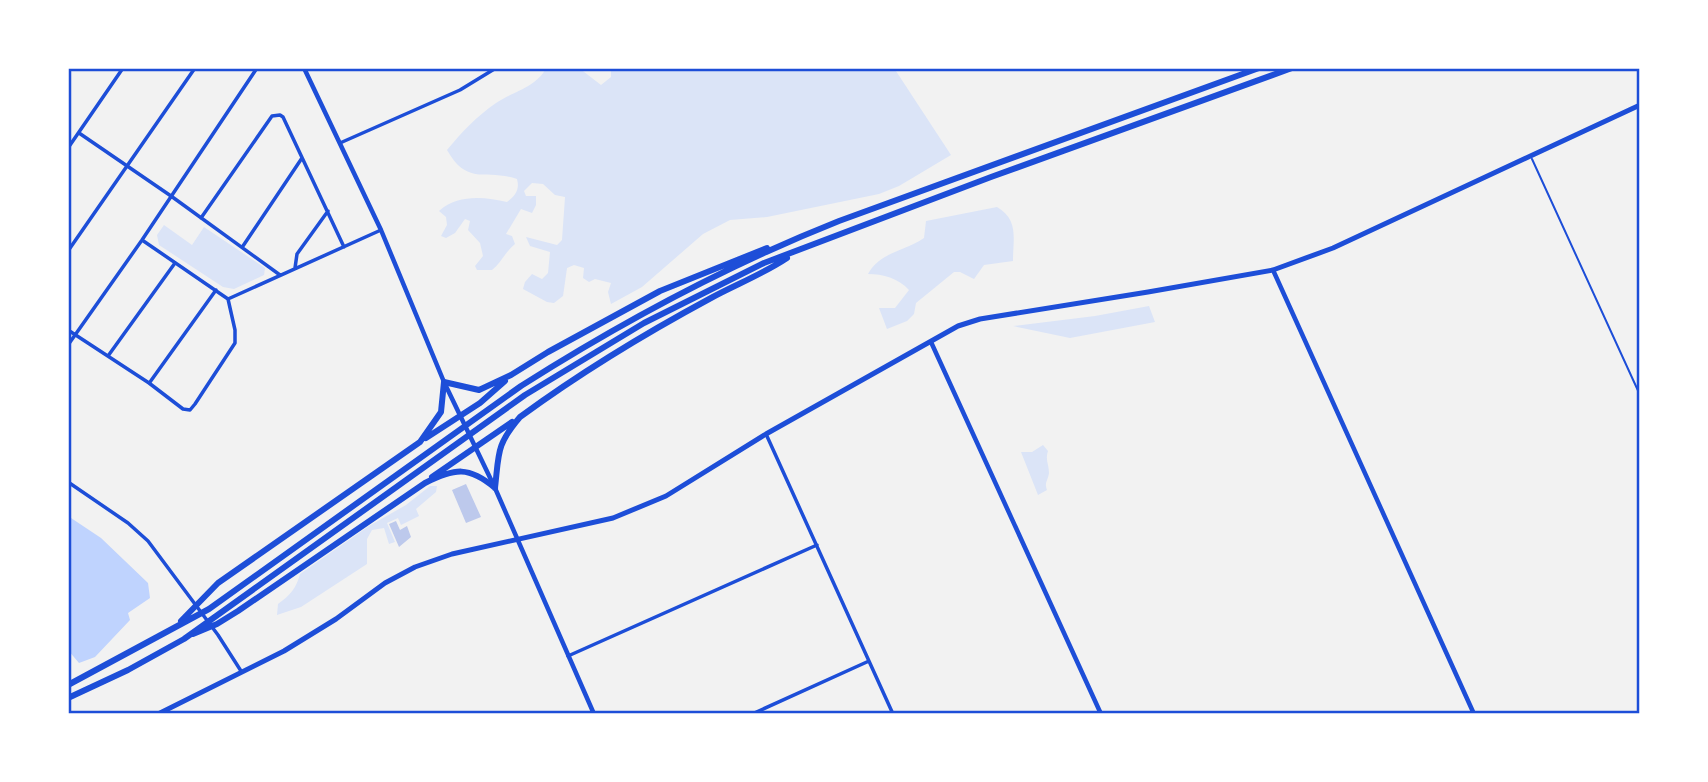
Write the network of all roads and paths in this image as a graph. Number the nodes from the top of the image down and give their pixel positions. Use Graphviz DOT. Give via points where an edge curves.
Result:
graph roads {
  1 [pos="123,68"];
  2 [pos="195,68"];
  3 [pos="257,68"];
  4 [pos="304,68"];
  5 [pos="496,68"];
  6 [pos="1259,68"];
  7 [pos="1292,68"];
  8 [pos="1640,105"];
  9 [pos="79,133"];
  10 [pos="340,143"];
  11 [pos="68,148"];
  12 [pos="1530,155"];
  13 [pos="302,158"];
  14 [pos="128,167"];
  15 [pos="171,196"];
  16 [pos="328,211"];
  17 [pos="201,218"];
  18 [pos="381,230"];
  19 [pos="142,240"];
  20 [pos="789,241"];
  21 [pos="243,247"];
  22 [pos="344,247"];
  23 [pos="68,251"];
  24 [pos="796,252"];
  25 [pos="176,263"];
  26 [pos="295,268"];
  27 [pos="1273,270"];
  28 [pos="280,275"];
  29 [pos="216,290"];
  30 [pos="228,299"];
  31 [pos="68,330"];
  32 [pos="75,335"];
  33 [pos="932,341"];
  34 [pos="68,345"];
  35 [pos="108,356"];
  36 [pos="511,375"];
  37 [pos="444,382"];
  38 [pos="149,383"];
  39 [pos="1640,396"];
  40 [pos="460,416"];
  41 [pos="520,417"];
  42 [pos="766,434"];
  43 [pos="420,442"];
  44 [pos="475,448"];
  45 [pos="68,482"];
  46 [pos="425,483"];
  47 [pos="495,488"];
  48 [pos="516,539"];
  49 [pos="817,545"];
  50 [pos="236,607"];
  51 [pos="176,625"];
  52 [pos="568,656"];
  53 [pos="869,660"];
  54 [pos="242,673"];
  55 [pos="68,685"];
  56 [pos="69,698"];
  57 [pos="158,714"];
  58 [pos="594,714"];
  59 [pos="752,714"];
  60 [pos="893,714"];
  61 [pos="1101,714"];
  62 [pos="1474,714"];
  1 -- 9 [label="street"];
  2 -- 14 [label="street"];
  3 -- 15 [label="street"];
  4 -- 10 [label="street"];
  5 -- 10 [label="street" via="460,90"];
  6 -- 20 [label="highway"];
  7 -- 24 [label="highway"];
  8 -- 12 [label="main road"];
  9 -- 11 [label="street"];
  9 -- 14 [label="street"];
  10 -- 18 [label="street"];
  12 -- 27 [label="main road" via="1333,248"];
  12 -- 39 [label="lane"];
  13 -- 16 [label="street"];
  13 -- 17 [label="street" via="283,117 272,116"];
  13 -- 21 [label="street"];
  14 -- 15 [label="street"];
  14 -- 23 [label="street"];
  15 -- 17 [label="street"];
  15 -- 19 [label="street"];
  16 -- 22 [label="street"];
  16 -- 26 [label="street" via="297,254"];
  17 -- 21 [label="street"];
  18 -- 22 [label="street"];
  18 -- 37 [label="street"];
  19 -- 25 [label="street"];
  19 -- 32 [label="street"];
  20 -- 36 [label="highway" via="660,291"];
  20 -- 51 [label="highway" via="644,313 520,386 227,596"];
  21 -- 28 [label="street"];
  22 -- 26 [label="street"];
  24 -- 41 [label="highway" via="650,333"];
  24 -- 50 [label="highway" via="644,323 525,395"];
  25 -- 29 [label="street"];
  25 -- 35 [label="street"];
  26 -- 28 [label="street"];
  27 -- 33 [label="main road" via="980,319"];
  27 -- 62 [label="street"];
  28 -- 30 [label="street"];
  29 -- 30 [label="street"];
  29 -- 38 [label="street"];
  30 -- 38 [label="street" via="234,344 190,410"];
  31 -- 32 [label="street"];
  32 -- 34 [label="street"];
  32 -- 35 [label="street"];
  33 -- 42 [label="main road"];
  33 -- 61 [label="street"];
  35 -- 38 [label="street"];
  36 -- 37 [label="highway" via="479,390"];
  36 -- 40 [label="highway"];
  37 -- 40 [label="street"];
  37 -- 43 [label="highway" via="441,412"];
  40 -- 43 [label="highway"];
  40 -- 44 [label="street"];
  41 -- 44 [label="highway"];
  41 -- 47 [label="highway" via="499,447"];
  42 -- 48 [label="main road" via="666,496 638,508"];
  42 -- 49 [label="street"];
  43 -- 51 [label="highway" via="218,583"];
  44 -- 46 [label="highway"];
  44 -- 47 [label="street"];
  45 -- 54 [label="street" via="148,541"];
  46 -- 47 [label="highway" via="447,472 467,471"];
  46 -- 50 [label="highway"];
  47 -- 48 [label="street"];
  48 -- 52 [label="street"];
  48 -- 54 [label="main road" via="415,567 284,652"];
  49 -- 52 [label="street"];
  49 -- 53 [label="street"];
  50 -- 56 [label="highway" via="128,670"];
  51 -- 55 [label="highway"];
  52 -- 58 [label="street"];
  53 -- 59 [label="street"];
  53 -- 60 [label="street"];
  54 -- 57 [label="main road"];
}
